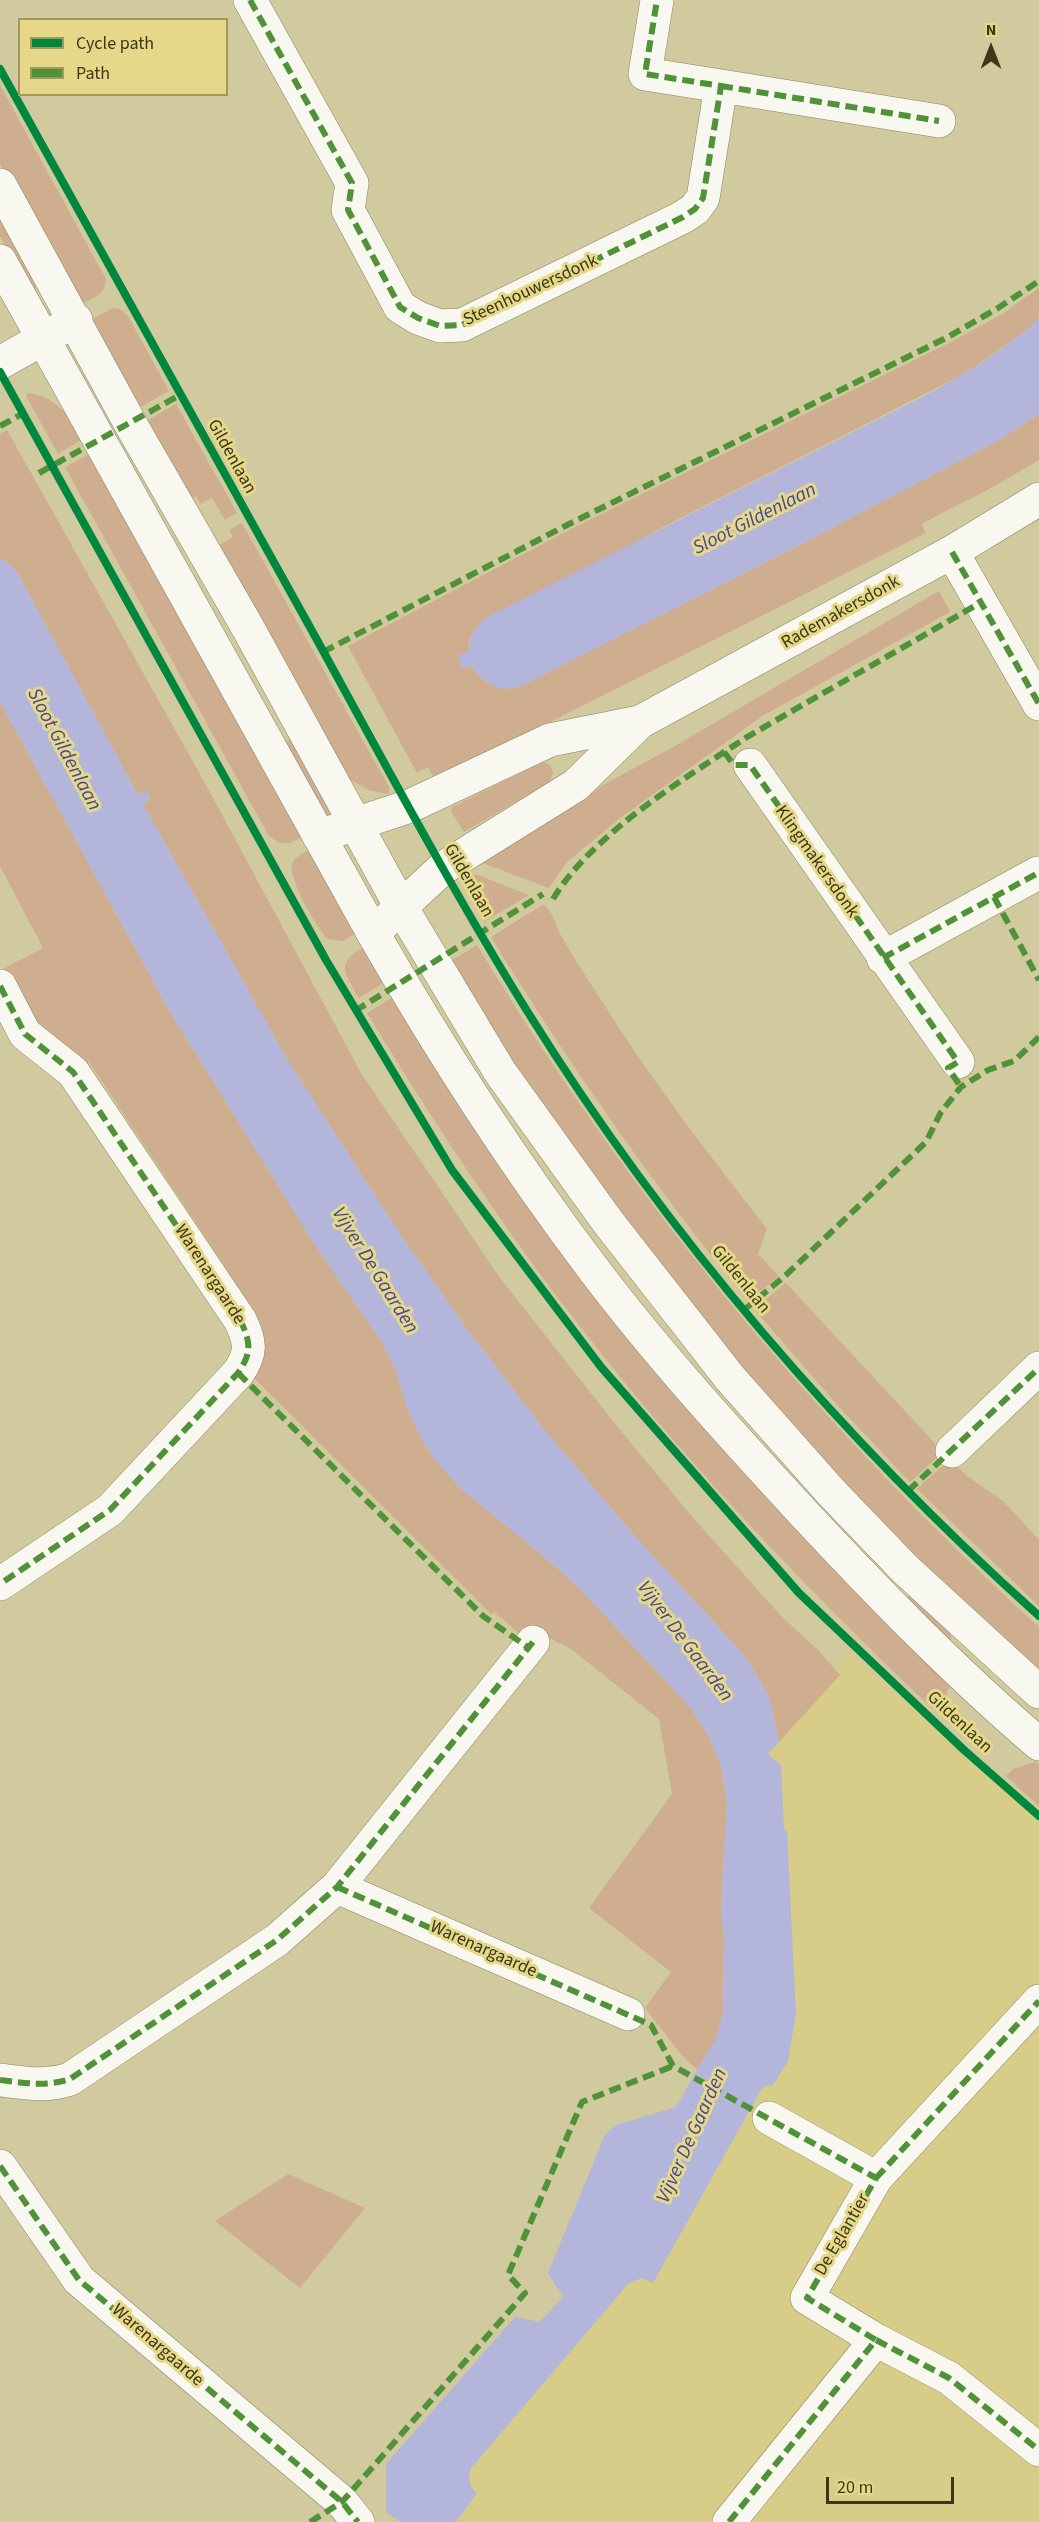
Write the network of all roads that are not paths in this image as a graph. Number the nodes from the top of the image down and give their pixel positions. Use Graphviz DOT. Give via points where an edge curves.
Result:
graph roads {
  1 [pos="250,0"];
  2 [pos="657,0"];
  3 [pos="721,86"];
  4 [pos="939,121"];
  5 [pos="0,185"];
  6 [pos="0,261"];
  7 [pos="75,320"];
  8 [pos="43,338"];
  9 [pos="0,363"];
  10 [pos="1039,499"];
  11 [pos="952,552"];
  12 [pos="1039,704"];
  13 [pos="640,722"];
  14 [pos="750,765"];
  15 [pos="355,824"];
  16 [pos="319,836"];
  17 [pos="1039,873"];
  18 [pos="401,907"];
  19 [pos="373,933"];
  20 [pos="883,958"];
  21 [pos="0,986"];
  22 [pos="958,1062"];
  23 [pos="1039,1368"];
  24 [pos="952,1451"];
  25 [pos="0,1584"];
  26 [pos="533,1642"];
  27 [pos="1039,1692"];
  28 [pos="1039,1744"];
  29 [pos="337,1887"];
  30 [pos="1039,2001"];
  31 [pos="628,2014"];
  32 [pos="0,2080"];
  33 [pos="769,2118"];
  34 [pos="0,2166"];
  35 [pos="876,2178"];
  36 [pos="876,2340"];
  37 [pos="1039,2450"];
  38 [pos="350,2512"];
  39 [pos="729,2522"];
  1 -- 3 [label="street, Steenhouwersdonk" via="352,183 348,210 400,307 440,326 462,325 695,209 703,198"];
  2 -- 3 [label="street" via="645,74"];
  3 -- 4 [label="street"];
  5 -- 7 [label="street"];
  6 -- 8 [label="street, Gildenlaan"];
  7 -- 8 [label="street"];
  7 -- 15 [label="street"];
  8 -- 9 [label="street"];
  8 -- 16 [label="street, Gildenlaan"];
  10 -- 11 [label="street, Rademakersdonk"];
  11 -- 12 [label="street"];
  11 -- 13 [label="street, Rademakersdonk"];
  13 -- 15 [label="street, Rademakersdonk" via="550,740 410,806"];
  13 -- 18 [label="street, Rademakersdonk" via="576,785 443,868"];
  14 -- 20 [label="street, Klingmakersdonk"];
  15 -- 16 [label="street, Rademakersdonk"];
  15 -- 18 [label="street"];
  16 -- 19 [label="street, Gildenlaan"];
  17 -- 20 [label="street"];
  18 -- 19 [label="street, Rademakersdonk"];
  18 -- 27 [label="street" via="500,1072 608,1222 730,1378 905,1569"];
  19 -- 28 [label="street, Gildenlaan" via="499,1138 594,1271 706,1408 880,1595"];
  20 -- 22 [label="street, Klingmakersdonk"];
  21 -- 25 [label="street, Warenargaarde" via="25,1034 73,1072 240,1320 249,1347 247,1360 238,1373 110,1510"];
  23 -- 24 [label="street"];
  26 -- 29 [label="street"];
  29 -- 31 [label="street, Warenargaarde"];
  29 -- 32 [label="street" via="277,1940 70,2079 42,2085"];
  30 -- 35 [label="street"];
  33 -- 35 [label="street, De Eglantier"];
  34 -- 38 [label="street, Warenargaarde" via="79,2280"];
  35 -- 36 [label="street, De Eglantier" via="807,2298"];
  36 -- 37 [label="street, De Eglantier" via="949,2378"];
  36 -- 39 [label="street"];
}
